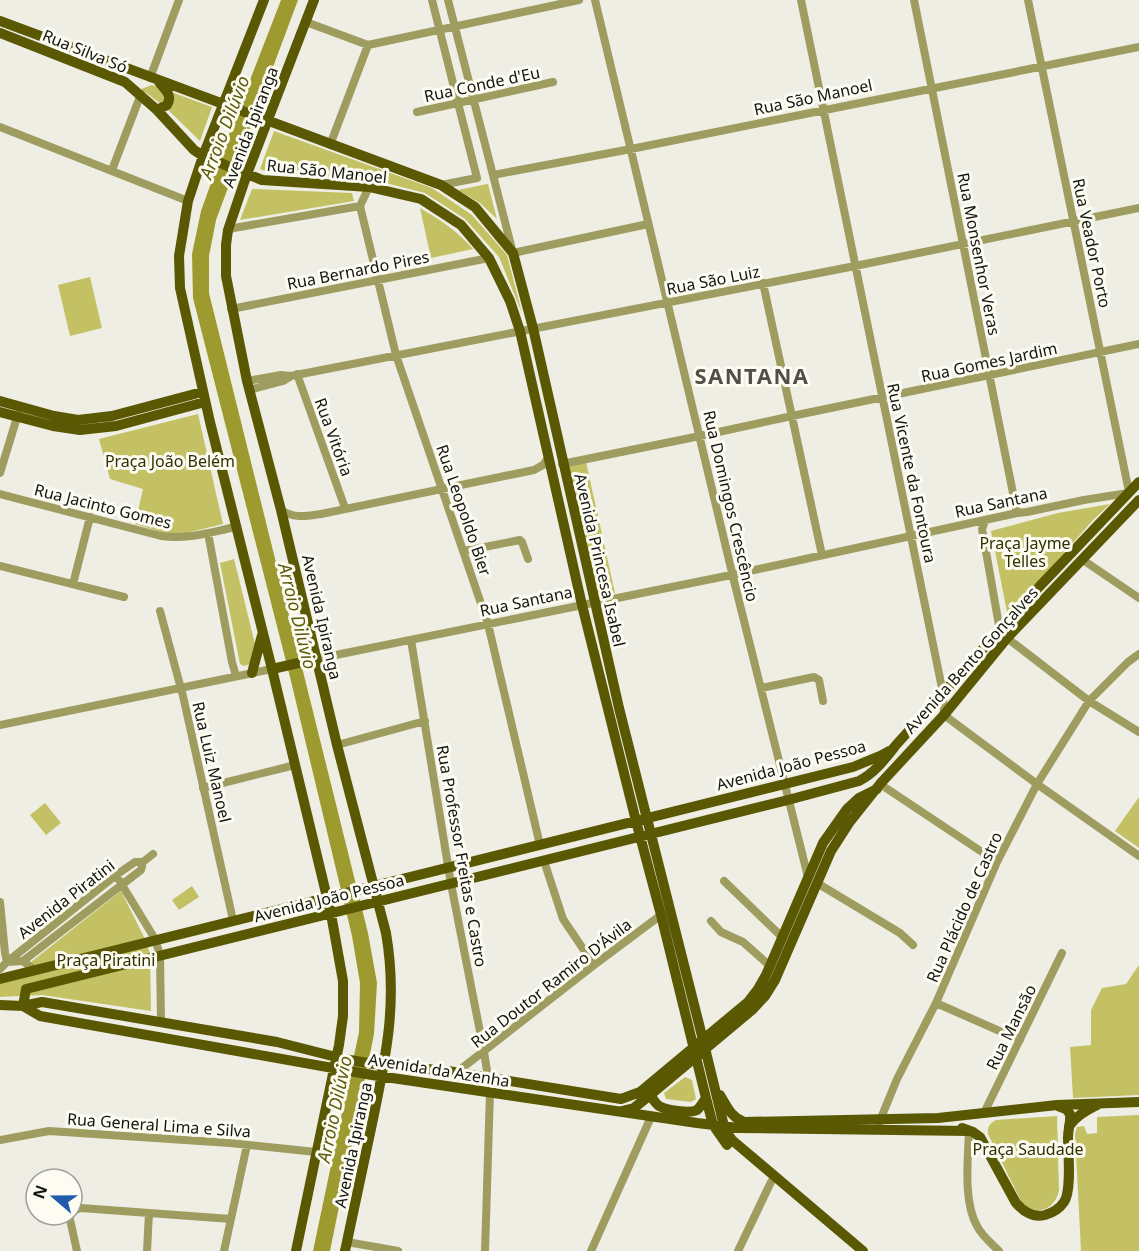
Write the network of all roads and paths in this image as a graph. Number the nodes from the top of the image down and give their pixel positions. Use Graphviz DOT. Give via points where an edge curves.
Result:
graph roads {
  1 [pos="179,0"];
  2 [pos="264,0"];
  3 [pos="314,0"];
  4 [pos="432,0"];
  5 [pos="448,0"];
  6 [pos="579,0"];
  7 [pos="595,0"];
  8 [pos="801,0"];
  9 [pos="914,0"];
  10 [pos="1028,0"];
  11 [pos="0,21"];
  12 [pos="306,22"];
  13 [pos="456,27"];
  14 [pos="440,30"];
  15 [pos="0,33"];
  16 [pos="368,45"];
  17 [pos="1139,47"];
  18 [pos="1042,66"];
  19 [pos="154,80"];
  20 [pos="125,82"];
  21 [pos="553,82"];
  22 [pos="932,88"];
  23 [pos="141,94"];
  24 [pos="474,99"];
  25 [pos="458,102"];
  26 [pos="224,104"];
  27 [pos="274,105"];
  28 [pos="235,108"];
  29 [pos="157,110"];
  30 [pos="824,110"];
  31 [pos="417,112"];
  32 [pos="263,119"];
  33 [pos="0,127"];
  34 [pos="285,127"];
  35 [pos="330,145"];
  36 [pos="631,149"];
  37 [pos="208,158"];
  38 [pos="112,170"];
  39 [pos="247,174"];
  40 [pos="493,175"];
  41 [pos="441,185"];
  42 [pos="369,187"];
  43 [pos="188,201"];
  44 [pos="360,206"];
  45 [pos="1139,207"];
  46 [pos="1073,221"];
  47 [pos="648,224"];
  48 [pos="228,230"];
  49 [pos="963,243"];
  50 [pos="513,253"];
  51 [pos="489,258"];
  52 [pos="855,266"];
  53 [pos="377,280"];
  54 [pos="763,284"];
  55 [pos="667,302"];
  56 [pos="231,309"];
  57 [pos="533,328"];
  58 [pos="520,331"];
  59 [pos="1139,344"];
  60 [pos="1101,352"];
  61 [pos="396,355"];
  62 [pos="294,375"];
  63 [pos="990,375"];
  64 [pos="248,385"];
  65 [pos="204,397"];
  66 [pos="882,397"];
  67 [pos="0,401"];
  68 [pos="0,412"];
  69 [pos="18,412"];
  70 [pos="792,416"];
  71 [pos="700,436"];
  72 [pos="548,458"];
  73 [pos="562,464"];
  74 [pos="534,470"];
  75 [pos="0,473"];
  76 [pos="553,477"];
  77 [pos="1139,482"];
  78 [pos="443,488"];
  79 [pos="1129,492"];
  80 [pos="0,495"];
  81 [pos="1139,500"];
  82 [pos="345,508"];
  83 [pos="281,510"];
  84 [pos="1017,513"];
  85 [pos="90,517"];
  86 [pos="304,517"];
  87 [pos="985,521"];
  88 [pos="975,523"];
  89 [pos="236,527"];
  90 [pos="982,530"];
  91 [pos="208,533"];
  92 [pos="286,533"];
  93 [pos="911,536"];
  94 [pos="464,551"];
  95 [pos="822,555"];
  96 [pos="528,559"];
  97 [pos="1083,560"];
  98 [pos="0,566"];
  99 [pos="733,574"];
  100 [pos="74,584"];
  101 [pos="124,597"];
  102 [pos="1139,598"];
  103 [pos="594,602"];
  104 [pos="582,605"];
  105 [pos="160,611"];
  106 [pos="488,624"];
  107 [pos="1004,634"];
  108 [pos="262,635"];
  109 [pos="411,640"];
  110 [pos="1139,654"];
  111 [pos="311,660"];
  112 [pos="232,662"];
  113 [pos="275,669"];
  114 [pos="251,673"];
  115 [pos="236,676"];
  116 [pos="181,688"];
  117 [pos="761,688"];
  118 [pos="943,693"];
  119 [pos="823,701"];
  120 [pos="1089,701"];
  121 [pos="944,715"];
  122 [pos="425,721"];
  123 [pos="0,725"];
  124 [pos="1139,732"];
  125 [pos="337,745"];
  126 [pos="896,746"];
  127 [pos="295,765"];
  128 [pos="784,784"];
  129 [pos="849,784"];
  130 [pos="1037,784"];
  131 [pos="878,787"];
  132 [pos="203,788"];
  133 [pos="788,800"];
  134 [pos="847,808"];
  135 [pos="641,820"];
  136 [pos="645,836"];
  137 [pos="540,844"];
  138 [pos="153,854"];
  139 [pos="1139,856"];
  140 [pos="544,861"];
  141 [pos="143,862"];
  142 [pos="997,862"];
  143 [pos="449,868"];
  144 [pos="116,875"];
  145 [pos="812,880"];
  146 [pos="724,881"];
  147 [pos="122,884"];
  148 [pos="451,884"];
  149 [pos="368,887"];
  150 [pos="332,896"];
  151 [pos="0,902"];
  152 [pos="372,903"];
  153 [pos="336,912"];
  154 [pos="661,915"];
  155 [pos="233,920"];
  156 [pos="711,921"];
  157 [pos="782,937"];
  158 [pos="155,939"];
  159 [pos="913,945"];
  160 [pos="1062,954"];
  161 [pos="160,955"];
  162 [pos="23,961"];
  163 [pos="7,962"];
  164 [pos="594,964"];
  165 [pos="770,966"];
  166 [pos="0,969"];
  167 [pos="36,970"];
  168 [pos="0,979"];
  169 [pos="936,1003"];
  170 [pos="0,1005"];
  171 [pos="23,1006"];
  172 [pos="161,1022"];
  173 [pos="1020,1040"];
  174 [pos="704,1044"];
  175 [pos="484,1052"];
  176 [pos="695,1052"];
  177 [pos="339,1063"];
  178 [pos="378,1070"];
  179 [pos="457,1072"];
  180 [pos="488,1077"];
  181 [pos="714,1085"];
  182 [pos="490,1092"];
  183 [pos="650,1095"];
  184 [pos="706,1098"];
  185 [pos="621,1099"];
  186 [pos="1139,1102"];
  187 [pos="1100,1104"];
  188 [pos="1057,1105"];
  189 [pos="1002,1111"];
  190 [pos="619,1112"];
  191 [pos="984,1113"];
  192 [pos="651,1117"];
  193 [pos="938,1118"];
  194 [pos="718,1125"];
  195 [pos="879,1125"];
  196 [pos="1070,1126"];
  197 [pos="969,1131"];
  198 [pos="980,1137"];
  199 [pos="0,1140"];
  200 [pos="247,1145"];
  201 [pos="316,1152"];
  202 [pos="771,1182"];
  203 [pos="84,1208"];
  204 [pos="149,1213"];
  205 [pos="231,1219"];
  206 [pos="72,1227"];
  207 [pos="346,1246"];
  208 [pos="594,1250"];
  209 [pos="77,1251"];
  210 [pos="147,1251"];
  211 [pos="224,1251"];
  212 [pos="296,1251"];
  213 [pos="398,1251"];
  214 [pos="485,1251"];
  215 [pos="738,1251"];
  216 [pos="854,1251"];
  217 [pos="863,1251"];
  218 [pos="999,1251"];
  1 -- 19 [label="street"];
  2 -- 26 [label="main road, Avenida Ipiranga"];
  3 -- 12 [label="main road, Avenida Ipiranga"];
  4 -- 14 [label="street"];
  5 -- 13 [label="street, Avenida Princesa Isabel"];
  6 -- 13 [label="street"];
  7 -- 36 [label="street, Rua Domingos Crescêncio"];
  8 -- 30 [label="street, Rua Vicente da Fontoura"];
  9 -- 22 [label="street, Rua Monsenhor Veras"];
  10 -- 18 [label="street, Rua Veador Porto"];
  11 -- 19 [label="main road, Rua Silva Só"];
  12 -- 16 [label="street"];
  12 -- 27 [label="main road, Avenida Ipiranga"];
  13 -- 14 [label="street"];
  13 -- 24 [label="street, Avenida Princesa Isabel"];
  14 -- 16 [label="street"];
  14 -- 25 [label="street"];
  15 -- 20 [label="main road, Rua Silva Só"];
  16 -- 35 [label="street"];
  17 -- 18 [label="street, Rua São Manoel"];
  18 -- 22 [label="street, Rua São Manoel"];
  18 -- 46 [label="street, Rua Veador Porto"];
  19 -- 20 [label="main road" via="141,84"];
  19 -- 26 [label="main road, Rua Silva Só"];
  19 -- 29 [label="main road" via="170,99"];
  20 -- 23 [label="main road, Rua Silva Só"];
  21 -- 24 [label="street, Rua Conde d'Eu"];
  22 -- 30 [label="street, Rua São Manoel"];
  22 -- 49 [label="street, Rua Monsenhor Veras"];
  23 -- 29 [label="main road, Rua Silva Só"];
  23 -- 38 [label="street"];
  24 -- 25 [label="street, Rua Conde d'Eu"];
  24 -- 40 [label="street, Avenida Princesa Isabel"];
  25 -- 31 [label="street, Rua Conde d'Eu"];
  25 -- 41 [label="street" via="477,178"];
  26 -- 28 [label="main road, Rua Silva Só"];
  26 -- 37 [label="main road, Avenida Ipiranga"];
  27 -- 32 [label="main road, Avenida Ipiranga"];
  27 -- 34 [label="main road"];
  28 -- 32 [label="main road, Rua São Manoel"];
  29 -- 37 [label="main road, Rua Silva Só" via="194,150"];
  30 -- 36 [label="street, Rua São Manoel"];
  30 -- 52 [label="street, Rua Vicente da Fontoura"];
  32 -- 34 [label="main road, Rua São Manoel"];
  32 -- 39 [label="main road, Avenida Ipiranga"];
  33 -- 38 [label="street"];
  34 -- 35 [label="main road, Rua São Manoel"];
  35 -- 41 [label="main road, Rua São Manoel"];
  36 -- 40 [label="street, Rua São Manoel"];
  36 -- 47 [label="street, Rua Domingos Crescêncio"];
  37 -- 39 [label="main road, Rua São Manoel"];
  37 -- 43 [label="main road, Avenida Ipiranga"];
  38 -- 43 [label="street"];
  39 -- 42 [label="main road, Rua São Manoel" via="262,180"];
  39 -- 48 [label="main road, Avenida Ipiranga"];
  40 -- 50 [label="street, Avenida Princesa Isabel"];
  41 -- 50 [label="main road, Rua São Manoel" via="475,207"];
  42 -- 44 [label="street"];
  42 -- 51 [label="main road, Rua São Manoel" via="421,199 461,225"];
  43 -- 65 [label="main road, Avenida Ipiranga" via="179,255 180,288"];
  44 -- 48 [label="street, Rua São Manoel"];
  44 -- 53 [label="street, Rua Leopoldo Bier"];
  45 -- 46 [label="street, Rua São Luiz"];
  46 -- 49 [label="street, Rua São Luiz"];
  46 -- 60 [label="street, Rua Veador Porto"];
  47 -- 50 [label="street"];
  47 -- 55 [label="street, Rua Domingos Crescêncio"];
  48 -- 56 [label="main road, Avenida Ipiranga" via="226,276"];
  49 -- 52 [label="street, Rua São Luiz"];
  49 -- 63 [label="street, Rua Monsenhor Veras"];
  50 -- 57 [label="main road, Avenida Princesa Isabel"];
  51 -- 53 [label="street, Rua Bernardo Pires"];
  51 -- 58 [label="main road, Avenida Princesa Isabel"];
  52 -- 54 [label="street, Rua São Luiz"];
  52 -- 66 [label="street, Rua Vicente da Fontoura"];
  53 -- 56 [label="street, Rua Bernardo Pires"];
  53 -- 61 [label="street, Rua Leopoldo Bier"];
  54 -- 55 [label="street, Rua São Luiz"];
  54 -- 70 [label="street"];
  55 -- 57 [label="street, Rua São Luiz"];
  55 -- 71 [label="street, Rua Domingos Crescêncio"];
  56 -- 64 [label="main road, Avenida Ipiranga"];
  57 -- 58 [label="street, Rua São Luiz"];
  57 -- 73 [label="main road, Avenida Princesa Isabel"];
  58 -- 61 [label="street, Rua São Luiz"];
  58 -- 72 [label="main road, Avenida Princesa Isabel"];
  59 -- 60 [label="street, Rua Gomes Jardim"];
  60 -- 63 [label="street, Rua Gomes Jardim"];
  60 -- 79 [label="street, Rua Veador Porto"];
  61 -- 62 [label="street, Rua São Luiz"];
  61 -- 78 [label="street, Rua Leopoldo Bier"];
  62 -- 64 [label="street, Rua São Luiz"];
  62 -- 82 [label="street, Rua Vitória"];
  63 -- 66 [label="street, Rua Gomes Jardim"];
  63 -- 84 [label="street, Rua Monsenhor Veras"];
  64 -- 83 [label="main road, Avenida Ipiranga"];
  65 -- 69 [label="main road" via="78,420"];
  65 -- 89 [label="main road, Avenida Ipiranga"];
  66 -- 70 [label="street, Rua Gomes Jardim"];
  66 -- 93 [label="street, Rua Vicente da Fontoura"];
  67 -- 69 [label="main road"];
  68 -- 69 [label="main road"];
  69 -- 75 [label="street"];
  70 -- 71 [label="street, Rua Gomes Jardim"];
  70 -- 95 [label="street"];
  71 -- 73 [label="street, Rua Gomes Jardim"];
  71 -- 99 [label="street, Rua Domingos Crescêncio"];
  72 -- 74 [label="street"];
  72 -- 76 [label="main road, Avenida Princesa Isabel"];
  73 -- 103 [label="main road, Avenida Princesa Isabel"];
  74 -- 76 [label="street"];
  74 -- 78 [label="street"];
  76 -- 104 [label="main road, Avenida Princesa Isabel"];
  77 -- 79 [label="main road, Avenida Bento Gonçalves"];
  78 -- 82 [label="street"];
  78 -- 94 [label="street, Rua Leopoldo Bier"];
  79 -- 84 [label="street, Rua Santana"];
  79 -- 107 [label="main road, Avenida Bento Gonçalves" via="1044,581"];
  80 -- 85 [label="street, Rua Jacinto Gomes"];
  81 -- 97 [label="main road, Avenida Bento Gonçalves"];
  82 -- 86 [label="street"];
  83 -- 86 [label="street"];
  83 -- 92 [label="main road, Avenida Ipiranga"];
  84 -- 87 [label="street, Rua Santana"];
  85 -- 91 [label="street, Rua Jacinto Gomes" via="172,538"];
  85 -- 100 [label="street"];
  86 -- 92 [label="street"];
  87 -- 88 [label="street, Rua Santana"];
  87 -- 90 [label="street"];
  88 -- 90 [label="street"];
  88 -- 93 [label="street, Rua Santana"];
  89 -- 91 [label="street, Rua Jacinto Gomes"];
  89 -- 108 [label="main road, Avenida Ipiranga"];
  90 -- 107 [label="street"];
  91 -- 112 [label="street"];
  92 -- 111 [label="main road, Avenida Ipiranga"];
  93 -- 95 [label="street, Rua Santana"];
  93 -- 118 [label="street, Rua Vicente da Fontoura"];
  94 -- 96 [label="street" via="520,540"];
  94 -- 106 [label="street, Rua Leopoldo Bier"];
  95 -- 99 [label="street, Rua Santana"];
  97 -- 102 [label="street"];
  97 -- 107 [label="main road, Avenida Bento Gonçalves"];
  98 -- 100 [label="street"];
  99 -- 103 [label="street, Rua Santana"];
  99 -- 117 [label="street, Rua Domingos Crescêncio"];
  100 -- 101 [label="street"];
  103 -- 104 [label="street, Rua Santana"];
  103 -- 135 [label="main road, Avenida Princesa Isabel"];
  104 -- 106 [label="street, Rua Santana"];
  104 -- 135 [label="main road, Avenida Princesa Isabel"];
  105 -- 116 [label="street, Rua Luiz Manoel"];
  106 -- 109 [label="street, Rua Santana"];
  106 -- 137 [label="street, Rua Leopoldo Bier"];
  107 -- 118 [label="main road, Avenida Bento Gonçalves"];
  107 -- 120 [label="street"];
  107 -- 121 [label="main road, Avenida Bento Gonçalves"];
  108 -- 113 [label="main road, Avenida Ipiranga"];
  108 -- 114 [label="main road"];
  109 -- 111 [label="street, Rua Santana"];
  109 -- 122 [label="street, Rua Professor Freitas e Castro"];
  110 -- 120 [label="street, Rua Plácido de Castro"];
  111 -- 113 [label="main road, Rua Santana"];
  111 -- 125 [label="main road, Avenida Ipiranga"];
  112 -- 114 [label="street"];
  112 -- 115 [label="street"];
  113 -- 114 [label="street, Rua Santana"];
  113 -- 127 [label="main road, Avenida Ipiranga"];
  114 -- 115 [label="street, Rua Santana"];
  115 -- 116 [label="street, Rua Santana"];
  116 -- 123 [label="street, Rua Santana"];
  116 -- 132 [label="street, Rua Luiz Manoel"];
  117 -- 119 [label="street" via="814,677 819,680"];
  117 -- 128 [label="street, Rua Domingos Crescêncio"];
  118 -- 121 [label="street, Rua Vicente da Fontoura"];
  118 -- 126 [label="main road, Avenida Bento Gonçalves"];
  120 -- 124 [label="street"];
  120 -- 130 [label="street, Rua Plácido de Castro"];
  121 -- 130 [label="street"];
  121 -- 131 [label="main road, Avenida Bento Gonçalves"];
  122 -- 125 [label="street"];
  122 -- 143 [label="street, Rua Professor Freitas e Castro"];
  125 -- 149 [label="main road, Avenida Ipiranga"];
  126 -- 128 [label="main road, Avenida João Pessoa" via="853,766"];
  126 -- 129 [label="main road, Avenida João Pessoa" via="873,773"];
  127 -- 132 [label="street"];
  127 -- 150 [label="main road, Avenida Ipiranga"];
  128 -- 133 [label="street, Rua Domingos Crescêncio"];
  128 -- 135 [label="main road, Avenida João Pessoa"];
  129 -- 133 [label="main road, Avenida João Pessoa"];
  129 -- 134 [label="main road"];
  130 -- 139 [label="street"];
  130 -- 142 [label="street, Rua Plácido de Castro"];
  131 -- 134 [label="main road, Avenida Bento Gonçalves"];
  131 -- 142 [label="street"];
  131 -- 145 [label="main road, Avenida Bento Gonçalves"];
  132 -- 155 [label="street, Rua Luiz Manoel"];
  133 -- 136 [label="main road, Avenida João Pessoa"];
  133 -- 145 [label="street, Rua Domingos Crescêncio"];
  134 -- 145 [label="main road, Avenida Bento Gonçalves" via="823,843"];
  135 -- 136 [label="main road, Avenida Princesa Isabel"];
  135 -- 137 [label="main road, Avenida João Pessoa"];
  136 -- 140 [label="main road, Avenida João Pessoa"];
  136 -- 154 [label="main road, Avenida Princesa Isabel"];
  136 -- 174 [label="main road, Avenida Princesa Isabel"];
  137 -- 143 [label="main road, Avenida João Pessoa"];
  138 -- 141 [label="street, Avenida Piratini"];
  140 -- 148 [label="main road, Avenida João Pessoa"];
  140 -- 164 [label="street" via="563,919"];
  141 -- 144 [label="street, Avenida Piratini" via="135,862"];
  141 -- 147 [label="street, Avenida Piratini" via="141,870"];
  142 -- 169 [label="street, Rua Plácido de Castro"];
  143 -- 148 [label="street, Rua Professor Freitas e Castro"];
  143 -- 149 [label="main road, Avenida João Pessoa"];
  144 -- 147 [label="street"];
  144 -- 163 [label="street, Avenida Piratini"];
  145 -- 157 [label="main road, Avenida Bento Gonçalves"];
  145 -- 159 [label="street" via="900,933"];
  145 -- 174 [label="main road, Avenida Bento Gonçalves" via="775,980 765,996"];
  146 -- 157 [label="street"];
  147 -- 158 [label="street"];
  147 -- 162 [label="street, Avenida Piratini"];
  148 -- 152 [label="main road, Avenida João Pessoa"];
  148 -- 175 [label="street, Rua Professor Freitas e Castro"];
  149 -- 150 [label="main road, Avenida João Pessoa"];
  149 -- 152 [label="main road, Avenida Ipiranga"];
  150 -- 153 [label="main road, Avenida Ipiranga"];
  150 -- 155 [label="main road, Avenida João Pessoa"];
  151 -- 163 [label="street"];
  152 -- 153 [label="main road, Avenida João Pessoa"];
  152 -- 178 [label="main road, Avenida Ipiranga" via="390,954 392,987 391,1017"];
  153 -- 161 [label="main road, Avenida João Pessoa"];
  153 -- 177 [label="main road, Avenida Ipiranga" via="343,981"];
  154 -- 164 [label="street, Rua Doutor Ramiro D'Ávila"];
  154 -- 176 [label="main road, Avenida Princesa Isabel"];
  155 -- 158 [label="main road, Avenida João Pessoa"];
  156 -- 165 [label="street"];
  157 -- 165 [label="main road, Avenida Bento Gonçalves"];
  158 -- 161 [label="street"];
  158 -- 167 [label="main road, Avenida João Pessoa"];
  160 -- 173 [label="street, Rua Mansão"];
  161 -- 171 [label="main road, Avenida João Pessoa" via="26,989"];
  161 -- 172 [label="street"];
  162 -- 163 [label="street, Avenida Piratini"];
  162 -- 167 [label="street, Avenida Piratini"];
  163 -- 166 [label="street, Avenida Piratini"];
  164 -- 175 [label="street, Rua Doutor Ramiro D'Ávila"];
  165 -- 174 [label="main road, Avenida Bento Gonçalves" via="748,1002"];
  167 -- 168 [label="main road, Avenida João Pessoa"];
  169 -- 173 [label="street"];
  169 -- 195 [label="street, Rua Plácido de Castro" via="897,1079"];
  170 -- 171 [label="main road, Avenida da Azenha"];
  171 -- 172 [label="main road, Avenida da Azenha" via="42,1002"];
  171 -- 177 [label="main road, Avenida da Azenha" via="40,1016"];
  172 -- 177 [label="main road, Avenida da Azenha" via="277,1042"];
  173 -- 191 [label="street, Rua Mansão"];
  174 -- 176 [label="main road, Avenida Bento Gonçalves"];
  174 -- 181 [label="main road, Avenida Princesa Isabel"];
  175 -- 179 [label="street, Rua Doutor Ramiro D'Ávila"];
  175 -- 180 [label="street, Rua Professor Freitas e Castro"];
  176 -- 183 [label="main road, Avenida Bento Gonçalves"];
  176 -- 184 [label="main road, Avenida Princesa Isabel"];
  176 -- 185 [label="main road, Avenida Bento Gonçalves" via="640,1092"];
  177 -- 178 [label="main road, Avenida da Azenha"];
  177 -- 201 [label="main road, Avenida Ipiranga"];
  178 -- 179 [label="main road, Avenida da Azenha"];
  178 -- 182 [label="main road, Avenida da Azenha"];
  178 -- 207 [label="main road, Avenida Ipiranga"];
  179 -- 180 [label="main road, Avenida da Azenha"];
  180 -- 185 [label="main road, Avenida da Azenha"];
  181 -- 194 [label="main road, Avenida Princesa Isabel"];
  181 -- 195 [label="main road" via="734,1117 744,1122"];
  182 -- 190 [label="main road, Avenida da Azenha"];
  182 -- 214 [label="street"];
  183 -- 184 [label="main road" via="660,1107 685,1112 698,1110"];
  183 -- 190 [label="main road, Avenida Bento Gonçalves" via="634,1108"];
  184 -- 194 [label="main road, Avenida Princesa Isabel"];
  186 -- 187 [label="main road"];
  187 -- 188 [label="main road"];
  187 -- 196 [label="main road" via="1079,1114"];
  188 -- 189 [label="main road"];
  188 -- 196 [label="main road" via="1070,1114"];
  189 -- 191 [label="main road"];
  189 -- 198 [label="main road" via="982,1121"];
  190 -- 192 [label="main road, Avenida da Azenha"];
  191 -- 193 [label="main road"];
  192 -- 194 [label="main road, Avenida da Azenha"];
  192 -- 208 [label="street"];
  193 -- 195 [label="main road"];
  193 -- 197 [label="main road"];
  194 -- 195 [label="main road, Avenida da Azenha"];
  194 -- 202 [label="main road" via="727,1145"];
  194 -- 217 [label="main road"];
  195 -- 197 [label="main road"];
  196 -- 198 [label="main road" via="1068,1193 1057,1210 1044,1215 1028,1214 1016,1203"];
  197 -- 198 [label="main road"];
  197 -- 218 [label="street" via="968,1191 972,1214 976,1226"];
  199 -- 200 [label="street, Rua General Lima e Silva" via="49,1131"];
  200 -- 201 [label="street, Rua General Lima e Silva"];
  200 -- 205 [label="street"];
  201 -- 212 [label="main road, Avenida Ipiranga"];
  202 -- 215 [label="street"];
  202 -- 216 [label="main road"];
  203 -- 204 [label="street"];
  204 -- 205 [label="street"];
  204 -- 210 [label="street"];
  205 -- 211 [label="street"];
  206 -- 209 [label="street"];
  207 -- 213 [label="street"];
}
